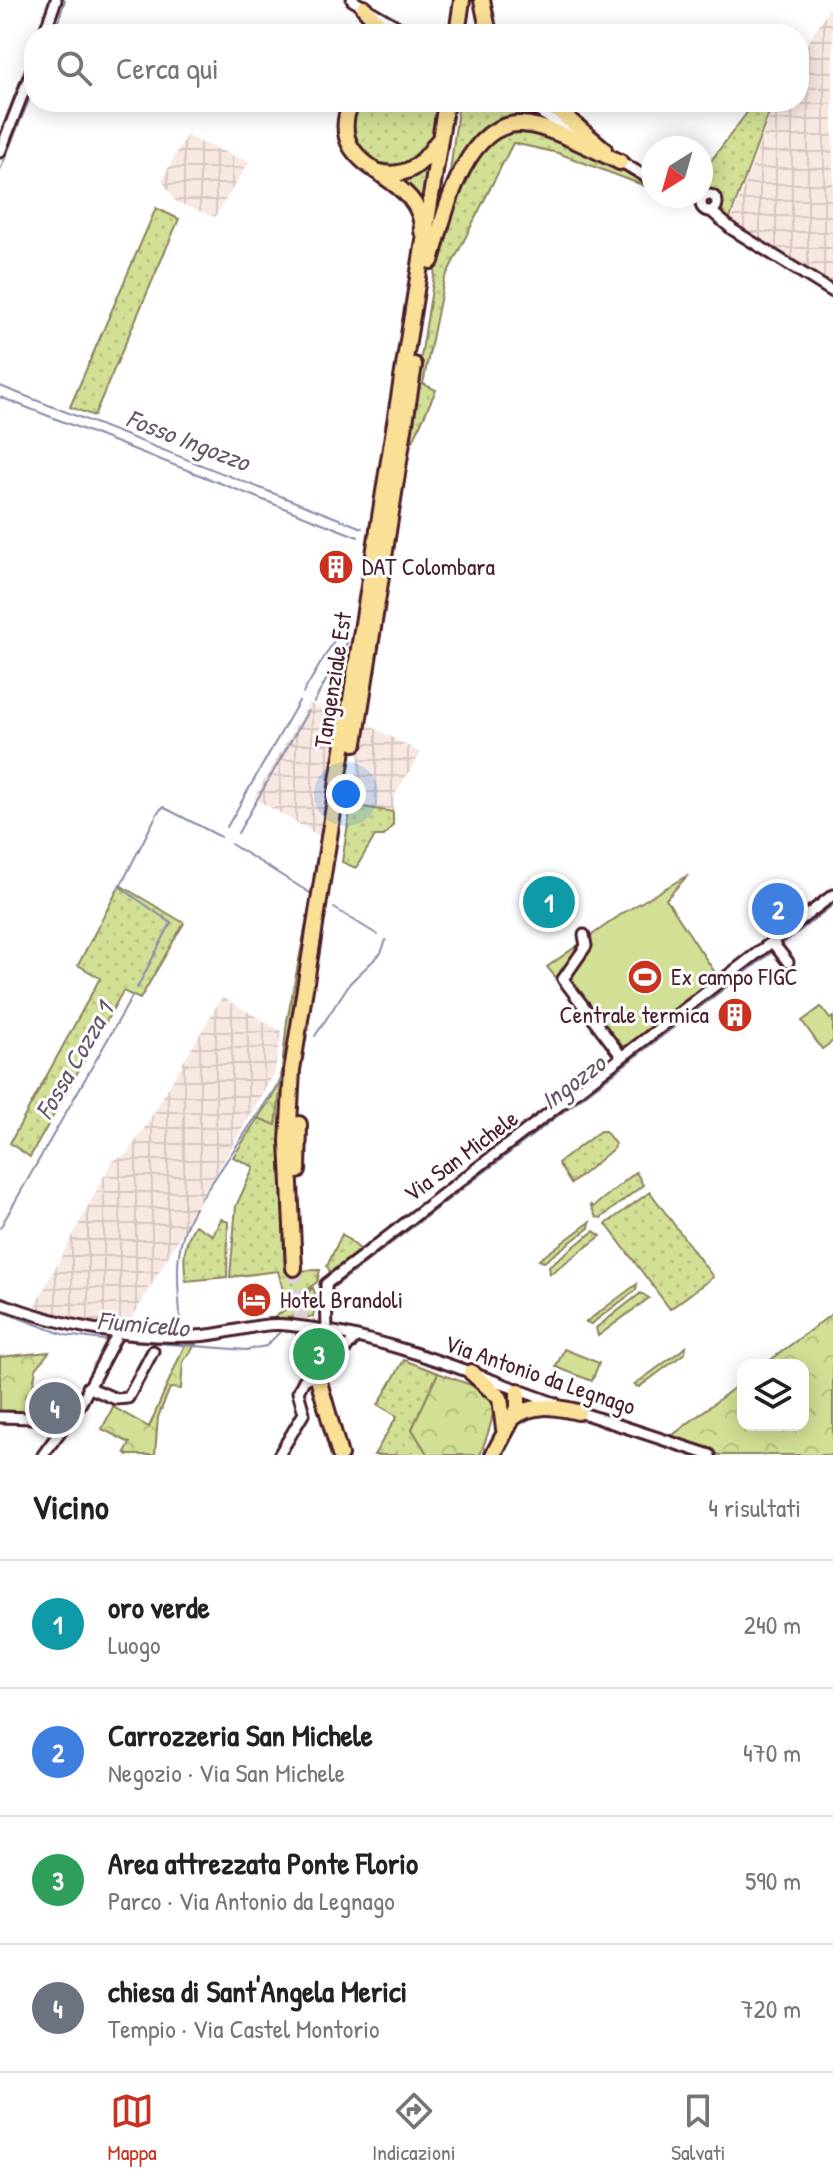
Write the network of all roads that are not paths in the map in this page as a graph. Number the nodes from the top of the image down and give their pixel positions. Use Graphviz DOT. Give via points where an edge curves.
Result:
graph roads {
  1 [pos="56,0"];
  2 [pos="462,0"];
  3 [pos="472,0"];
  4 [pos="482,0"];
  5 [pos="358,4"];
  6 [pos="48,24"];
  7 [pos="378,24"];
  8 [pos="458,24"];
  9 [pos="468,24"];
  10 [pos="487,24"];
  11 [pos="24,91"];
  12 [pos="348,112"];
  13 [pos="444,112"];
  14 [pos="454,112"];
  15 [pos="539,112"];
  16 [pos="560,112"];
  17 [pos="441,135"];
  18 [pos="0,152"];
  19 [pos="620,162"];
  20 [pos="375,170"];
  21 [pos="641,174"];
  22 [pos="713,198"];
  23 [pos="431,261"];
  24 [pos="418,279"];
  25 [pos="833,292"];
  26 [pos="833,895"];
  27 [pos="584,935"];
  28 [pos="776,946"];
  29 [pos="788,962"];
  30 [pos="622,1057"];
  31 [pos="0,1303"];
  32 [pos="327,1332"];
  33 [pos="117,1338"];
  34 [pos="355,1338"];
  35 [pos="153,1351"];
  36 [pos="471,1372"];
  37 [pos="88,1387"];
  38 [pos="518,1391"];
  39 [pos="324,1402"];
  40 [pos="578,1412"];
  41 [pos="0,1417"];
  42 [pos="11,1418"];
  43 [pos="507,1418"];
  44 [pos="67,1419"];
  45 [pos="0,1428"];
  46 [pos="43,1455"];
  47 [pos="279,1455"];
  48 [pos="331,1455"];
  49 [pos="340,1455"];
  50 [pos="346,1455"];
  51 [pos="493,1455"];
  52 [pos="710,1455"];
  1 -- 6 [label="street"];
  2 -- 8 [label="highway"];
  3 -- 9 [label="highway"];
  4 -- 10 [label="highway"];
  5 -- 7 [label="highway"];
  11 -- 18 [label="street"];
  12 -- 20 [label="highway" via="347,141"];
  13 -- 17 [label="highway, Tangenziale Est"];
  14 -- 23 [label="highway, Tangenziale Est"];
  15 -- 19 [label="street"];
  16 -- 19 [label="highway"];
  17 -- 20 [label="highway" via="427,158 410,170"];
  17 -- 24 [label="highway, Tangenziale Est"];
  19 -- 21 [label="street"];
  19 -- 23 [label="highway" via="525,124 493,131 462,171"];
  20 -- 24 [label="highway" via="408,195 422,221"];
  22 -- 25 [label="street" via="733,230"];
  23 -- 24 [label="highway, Tangenziale Est" via="302,1070 299,1267 288,1142 292,1070"];
  26 -- 28 [label="street, Via San Michele"];
  27 -- 30 [label="street" via="586,946 563,979"];
  28 -- 29 [label="street"];
  28 -- 30 [label="street, Via San Michele"];
  30 -- 32 [label="street, Via San Michele" via="326,1284"];
  31 -- 33 [label="street, Via Antonio da Legnago"];
  32 -- 33 [label="street, Via Antonio da Legnago" via="282,1324 194,1336"];
  32 -- 34 [label="street, Via Antonio da Legnago"];
  33 -- 37 [label="street"];
  34 -- 36 [label="street, Via Antonio da Legnago"];
  34 -- 47 [label="street" via="331,1366 304,1380 298,1392 304,1413"];
  35 -- 37 [label="street" via="128,1398 116,1399"];
  36 -- 38 [label="street, Via Antonio da Legnago"];
  36 -- 43 [label="highway" via="493,1388"];
  37 -- 44 [label="street"];
  38 -- 40 [label="street, Via Antonio da Legnago"];
  38 -- 43 [label="highway" via="521,1397"];
  39 -- 48 [label="highway" via="314,1383"];
  39 -- 49 [label="highway"];
  39 -- 50 [label="highway"];
  40 -- 43 [label="highway" via="538,1407"];
  40 -- 52 [label="street, Via Antonio da Legnago"];
  41 -- 42 [label="street"];
  42 -- 44 [label="street"];
  42 -- 45 [label="street"];
  43 -- 51 [label="highway"];
  44 -- 46 [label="street"];
}
